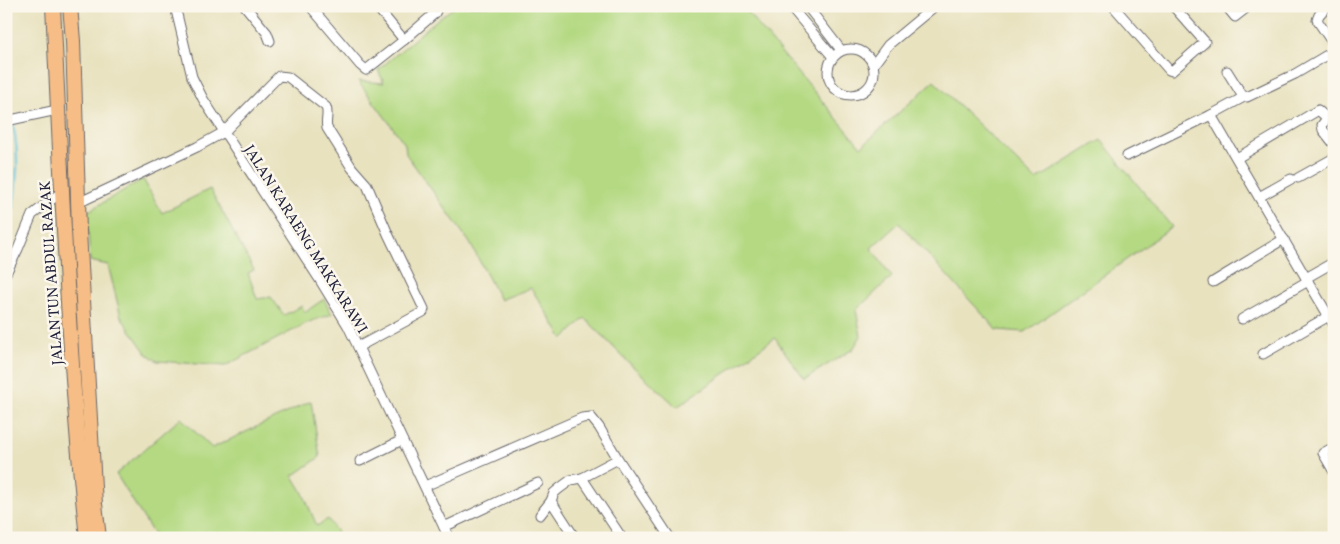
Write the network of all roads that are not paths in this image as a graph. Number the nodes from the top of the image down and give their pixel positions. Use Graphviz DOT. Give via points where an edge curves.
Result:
graph roads {
  1 [pos="53,6"];
  2 [pos="70,6"];
  3 [pos="175,6"];
  4 [pos="245,6"];
  5 [pos="310,6"];
  6 [pos="376,6"];
  7 [pos="438,6"];
  8 [pos="790,6"];
  9 [pos="807,6"];
  10 [pos="935,6"];
  11 [pos="1173,6"];
  12 [pos="1226,6"];
  13 [pos="1249,6"];
  14 [pos="1327,6"];
  15 [pos="1119,8"];
  16 [pos="404,40"];
  17 [pos="270,41"];
  18 [pos="888,45"];
  19 [pos="1334,45"];
  20 [pos="841,50"];
  21 [pos="1334,52"];
  22 [pos="865,53"];
  23 [pos="833,57"];
  24 [pos="874,64"];
  25 [pos="1227,71"];
  26 [pos="1244,97"];
  27 [pos="57,110"];
  28 [pos="1211,115"];
  29 [pos="1330,116"];
  30 [pos="6,121"];
  31 [pos="224,132"];
  32 [pos="1334,144"];
  33 [pos="1127,156"];
  34 [pos="1237,158"];
  35 [pos="1334,158"];
  36 [pos="77,182"];
  37 [pos="62,191"];
  38 [pos="1259,197"];
  39 [pos="78,203"];
  40 [pos="1284,239"];
  41 [pos="1334,262"];
  42 [pos="6,273"];
  43 [pos="1307,279"];
  44 [pos="1213,282"];
  45 [pos="1331,315"];
  46 [pos="1242,319"];
  47 [pos="1334,325"];
  48 [pos="358,347"];
  49 [pos="1263,354"];
  50 [pos="402,440"];
  51 [pos="1334,448"];
  52 [pos="618,459"];
  53 [pos="360,461"];
  54 [pos="1334,472"];
  55 [pos="582,478"];
  56 [pos="538,483"];
  57 [pos="425,486"];
  58 [pos="551,501"];
  59 [pos="540,515"];
  60 [pos="444,527"];
  61 [pos="87,538"];
  62 [pos="99,538"];
  63 [pos="449,538"];
  64 [pos="575,538"];
  65 [pos="622,538"];
  66 [pos="670,538"];
  1 -- 27 [label="main road, JALAN TUN ABDUL RAZAK"];
  2 -- 36 [label="main road, JALAN TUN ABDUL RAZAK"];
  3 -- 31 [label="street, JALAN KARAENG MAKKARAWI" via="192,78"];
  4 -- 17 [label="street"];
  5 -- 16 [label="street" via="366,70"];
  6 -- 16 [label="street"];
  7 -- 16 [label="street" via="435,13"];
  8 -- 23 [label="street"];
  9 -- 20 [label="street"];
  10 -- 18 [label="street"];
  11 -- 15 [label="street" via="1205,42 1172,71"];
  12 -- 13 [label="street" via="1235,17"];
  14 -- 19 [label="street" via="1317,20"];
  18 -- 22 [label="street"];
  18 -- 24 [label="street"];
  20 -- 22 [label="street" via="855,48"];
  20 -- 23 [label="street"];
  21 -- 26 [label="street"];
  22 -- 24 [label="street"];
  23 -- 24 [label="street" via="828,66 829,81 836,89 849,95 863,92 871,85"];
  25 -- 26 [label="street"];
  26 -- 28 [label="street"];
  27 -- 30 [label="street"];
  27 -- 37 [label="main road, JALAN TUN ABDUL RAZAK"];
  28 -- 33 [label="street"];
  28 -- 34 [label="street"];
  29 -- 32 [label="street" via="1322,125"];
  29 -- 34 [label="street" via="1318,110"];
  31 -- 39 [label="street"];
  31 -- 48 [label="street, JALAN KARAENG MAKKARAWI" via="318,277"];
  31 -- 48 [label="street" via="279,76 288,77 326,107 327,128 367,185 424,309"];
  34 -- 38 [label="street"];
  35 -- 38 [label="street"];
  36 -- 37 [label="street"];
  36 -- 39 [label="main road, JALAN TUN ABDUL RAZAK"];
  37 -- 42 [label="street" via="32,215"];
  37 -- 61 [label="main road, JALAN TUN ABDUL RAZAK"];
  38 -- 40 [label="street"];
  39 -- 62 [label="main road, JALAN TUN ABDUL RAZAK"];
  40 -- 43 [label="street"];
  40 -- 44 [label="street"];
  41 -- 43 [label="street"];
  43 -- 45 [label="street"];
  43 -- 46 [label="street"];
  45 -- 47 [label="street"];
  45 -- 49 [label="street"];
  48 -- 50 [label="street, JALAN KARAENG MAKKARAWI"];
  50 -- 53 [label="street"];
  50 -- 57 [label="street, JALAN KARAENG MAKKARAWI"];
  51 -- 54 [label="street" via="1324,453"];
  52 -- 55 [label="street"];
  52 -- 57 [label="street" via="599,427 587,416"];
  52 -- 66 [label="street"];
  55 -- 58 [label="street" via="560,488"];
  55 -- 65 [label="street"];
  56 -- 60 [label="street"];
  57 -- 60 [label="street, JALAN KARAENG MAKKARAWI"];
  58 -- 59 [label="street"];
  58 -- 64 [label="street"];
  60 -- 63 [label="street, JALAN KARAENG MAKKARAWI"];
}
